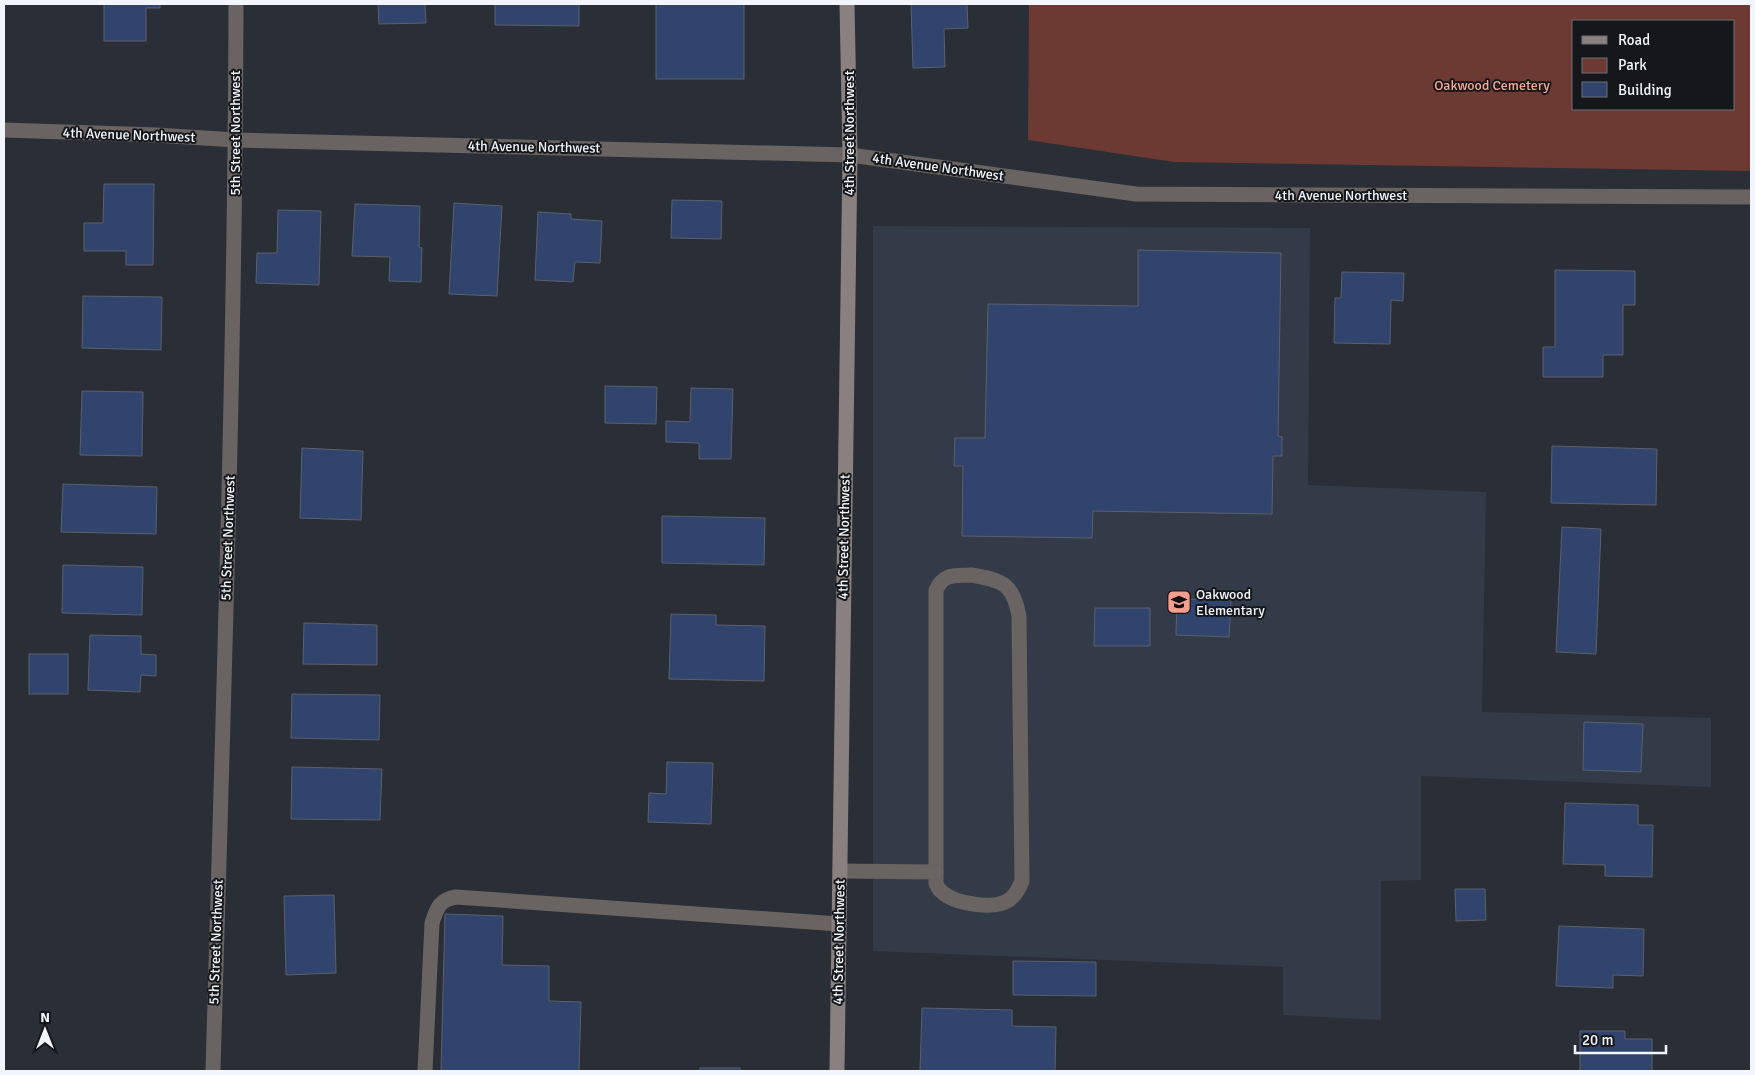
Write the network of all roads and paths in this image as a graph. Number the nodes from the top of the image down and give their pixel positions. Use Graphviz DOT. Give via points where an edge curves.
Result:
graph roads {
  1 [pos="236,4"];
  2 [pos="847,4"];
  3 [pos="4,130"];
  4 [pos="236,140"];
  5 [pos="850,155"];
  6 [pos="1751,197"];
  7 [pos="840,871"];
  8 [pos="936,872"];
  9 [pos="839,924"];
  10 [pos="212,1071"];
  11 [pos="425,1071"];
  12 [pos="837,1071"];
  1 -- 4 [label="street, 5th Street Northwest"];
  2 -- 5 [label="main road, 4th Street Northwest"];
  3 -- 4 [label="street, 4th Avenue Northwest"];
  4 -- 5 [label="street, 4th Avenue Northwest"];
  4 -- 10 [label="street, 5th Street Northwest" via="231,435"];
  5 -- 6 [label="street, 4th Avenue Northwest" via="1136,194"];
  5 -- 7 [label="main road, 4th Street Northwest"];
  7 -- 8 [label="street"];
  7 -- 9 [label="main road, 4th Street Northwest"];
  8 -- 8 [label="street" via="940,891 969,904 1000,904 1017,892 1022,881 1019,616 1015,598 1007,586 990,578 971,575 947,576 936,590"];
  9 -- 11 [label="street" via="456,897 448,899 438,908 432,923"];
  9 -- 12 [label="main road, 4th Street Northwest"];
}
